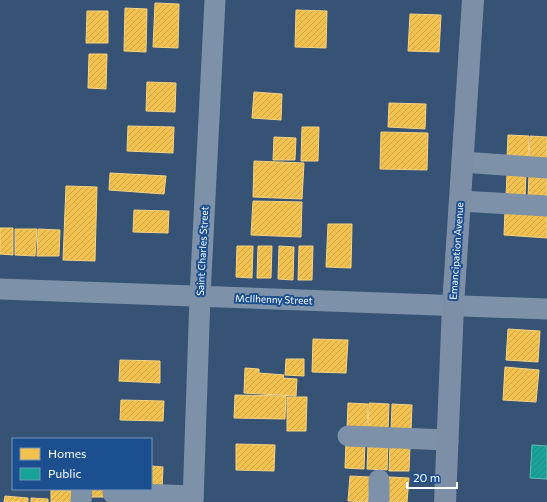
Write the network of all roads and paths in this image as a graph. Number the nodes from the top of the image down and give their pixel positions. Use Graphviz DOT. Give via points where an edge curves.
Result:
graph roads {
  1 [pos="215,0"];
  2 [pos="473,0"];
  3 [pos="462,162"];
  4 [pos="547,168"];
  5 [pos="460,201"];
  6 [pos="547,206"];
  7 [pos="0,288"];
  8 [pos="200,296"];
  9 [pos="453,306"];
  10 [pos="547,310"];
  11 [pos="348,436"];
  12 [pos="448,440"];
  13 [pos="379,480"];
  14 [pos="82,490"];
  15 [pos="113,493"];
  16 [pos="193,499"];
  17 [pos="81,502"];
  18 [pos="379,502"];
  19 [pos="445,502"];
  1 -- 8 [label="street, Saint Charles Street"];
  2 -- 3 [label="main road, Emancipation Avenue"];
  3 -- 4 [label="street"];
  3 -- 5 [label="main road, Emancipation Avenue"];
  5 -- 6 [label="street"];
  5 -- 9 [label="main road, Emancipation Avenue"];
  7 -- 8 [label="street, McIlhenny Street"];
  8 -- 9 [label="street, McIlhenny Street"];
  8 -- 16 [label="street, Saint Charles Street"];
  9 -- 10 [label="street, McIlhenny Street"];
  9 -- 12 [label="main road, Emancipation Avenue"];
  11 -- 12 [label="street"];
  12 -- 19 [label="main road, Emancipation Avenue"];
  13 -- 18 [label="street"];
  14 -- 17 [label="street"];
  15 -- 16 [label="street"];
}
